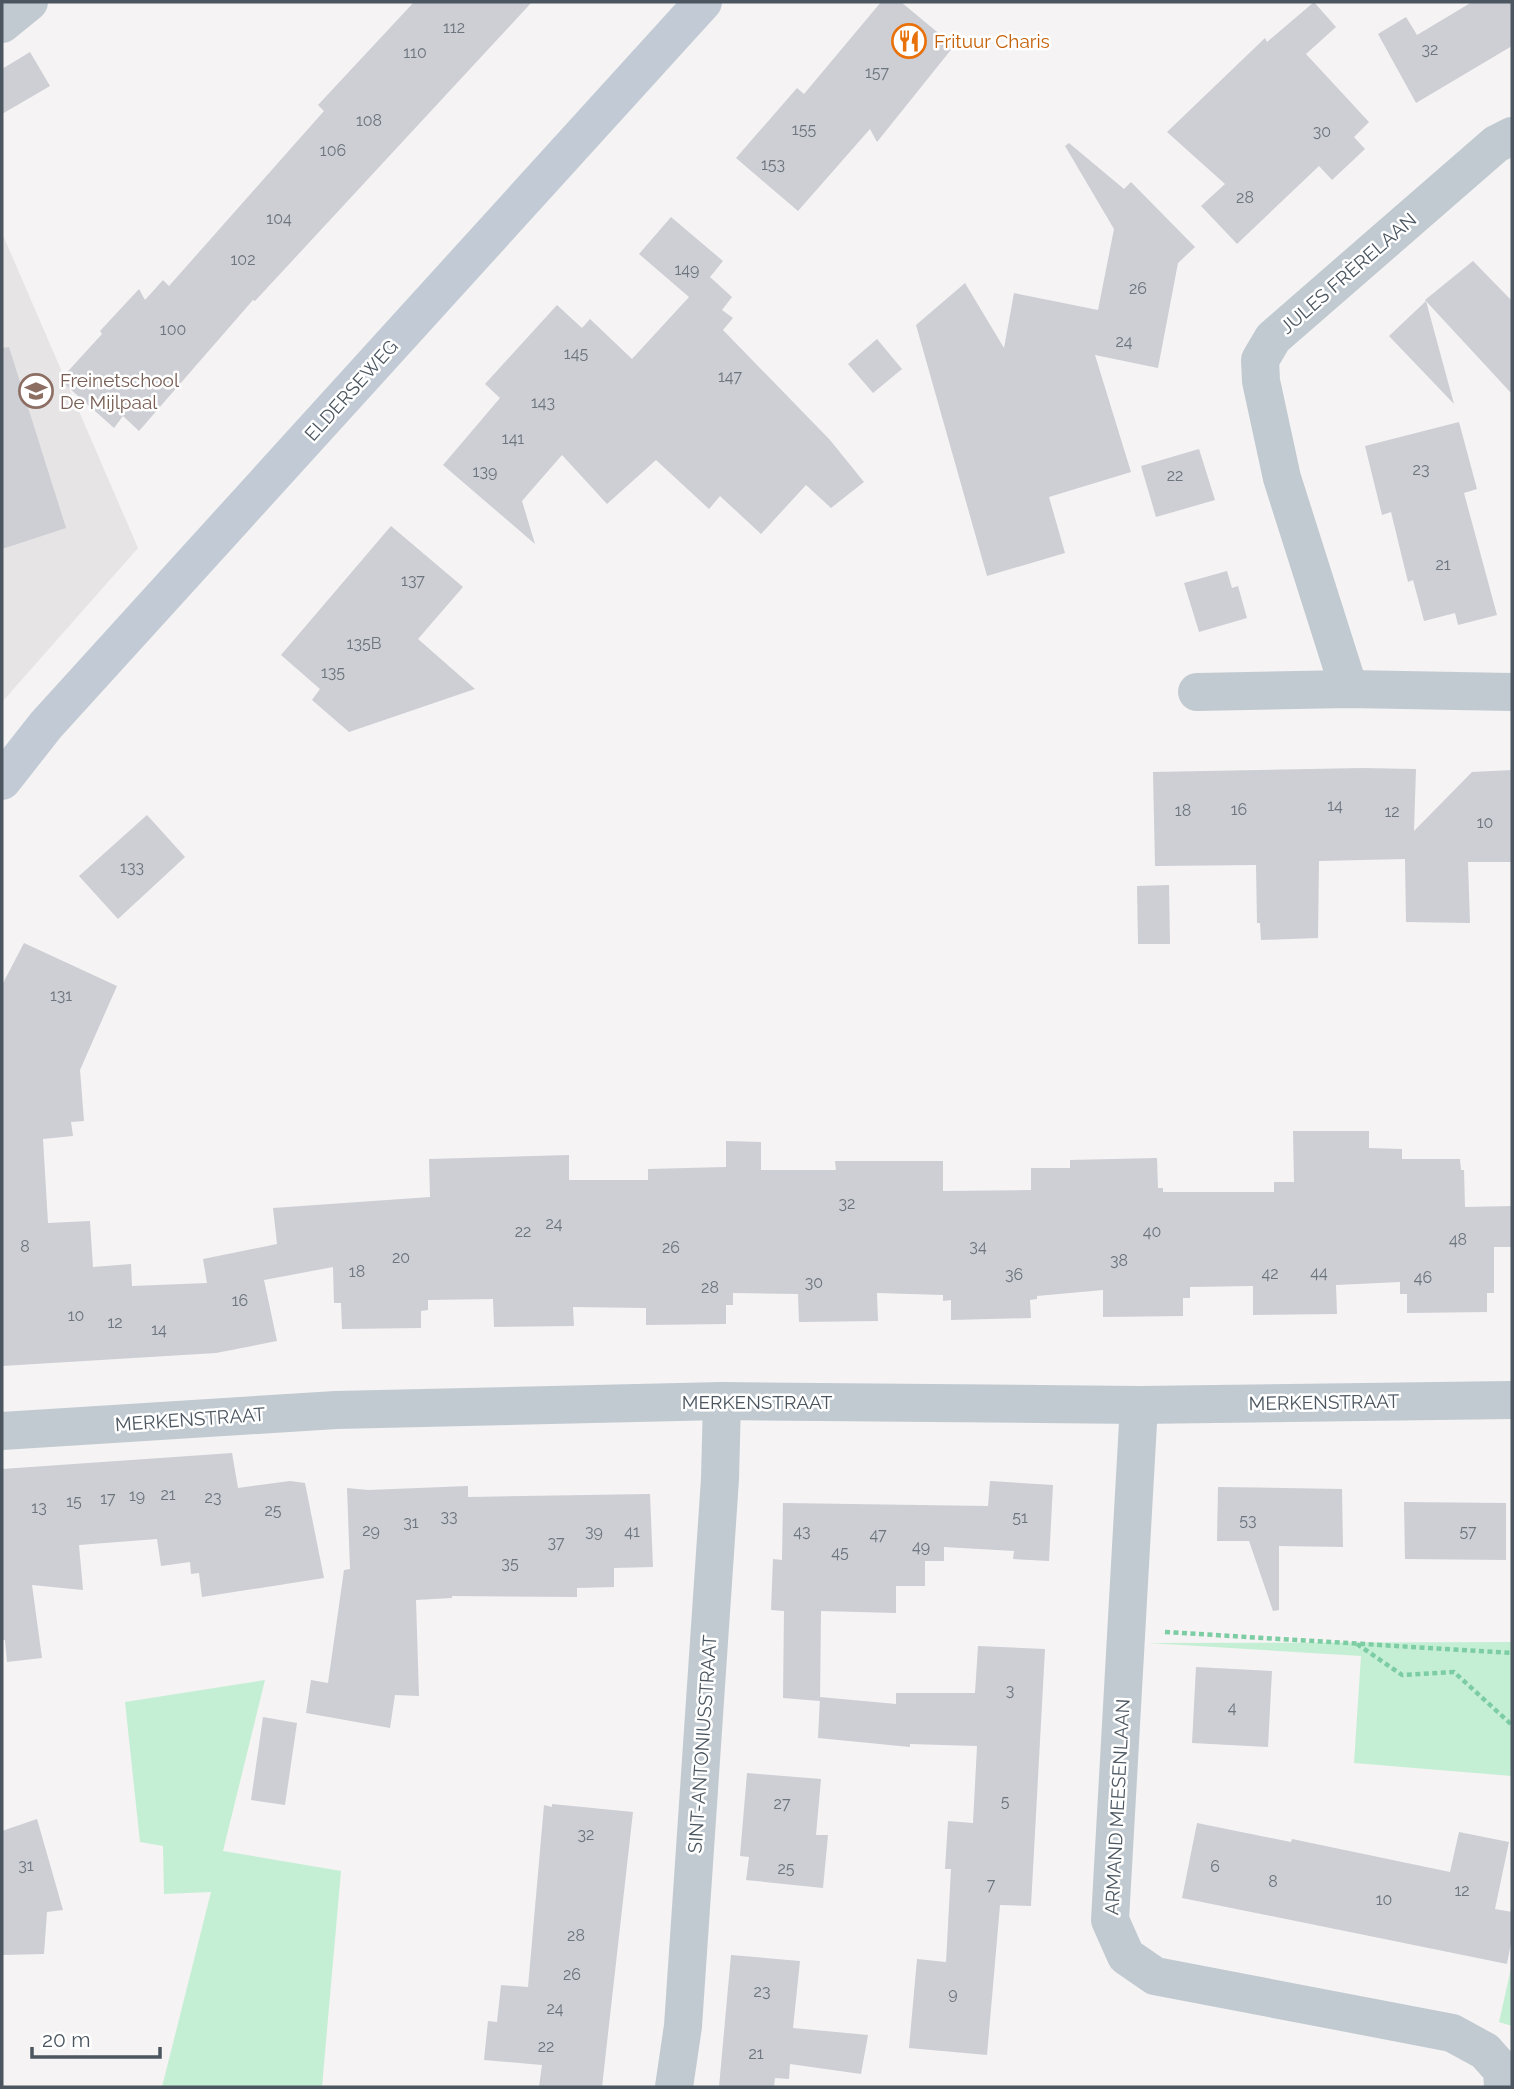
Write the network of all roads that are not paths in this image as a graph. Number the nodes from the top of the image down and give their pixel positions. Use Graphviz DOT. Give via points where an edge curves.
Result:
graph roads {
  1 [pos="29,2"];
  2 [pos="704,2"];
  3 [pos="2,24"];
  4 [pos="1512,136"];
  5 [pos="1349,689"];
  6 [pos="1197,692"];
  7 [pos="1512,692"];
  8 [pos="2,781"];
  9 [pos="1512,1400"];
  10 [pos="722,1401"];
  11 [pos="1139,1405"];
  12 [pos="2,1431"];
  13 [pos="674,2087"];
  14 [pos="1503,2087"];
  1 -- 3 [label="street"];
  2 -- 8 [label="main road, ELDERSEWEG" via="55,715"];
  4 -- 5 [label="street, JULES FRÈRELAAN" via="1305,309 1273,338 1260,360 1282,478"];
  5 -- 6 [label="street"];
  5 -- 7 [label="street"];
  9 -- 11 [label="street, MERKENSTRAAT"];
  10 -- 11 [label="street, MERKENSTRAAT"];
  10 -- 12 [label="street, MERKENSTRAAT" via="336,1410"];
  10 -- 13 [label="street, SINT-ANTONIUSSTRAAT" via="685,1999"];
  11 -- 14 [label="street, ARMAND MEESENLAAN" via="1110,1920 1126,1956 1155,1976 1452,2033 1485,2051 1502,2070"];
}
